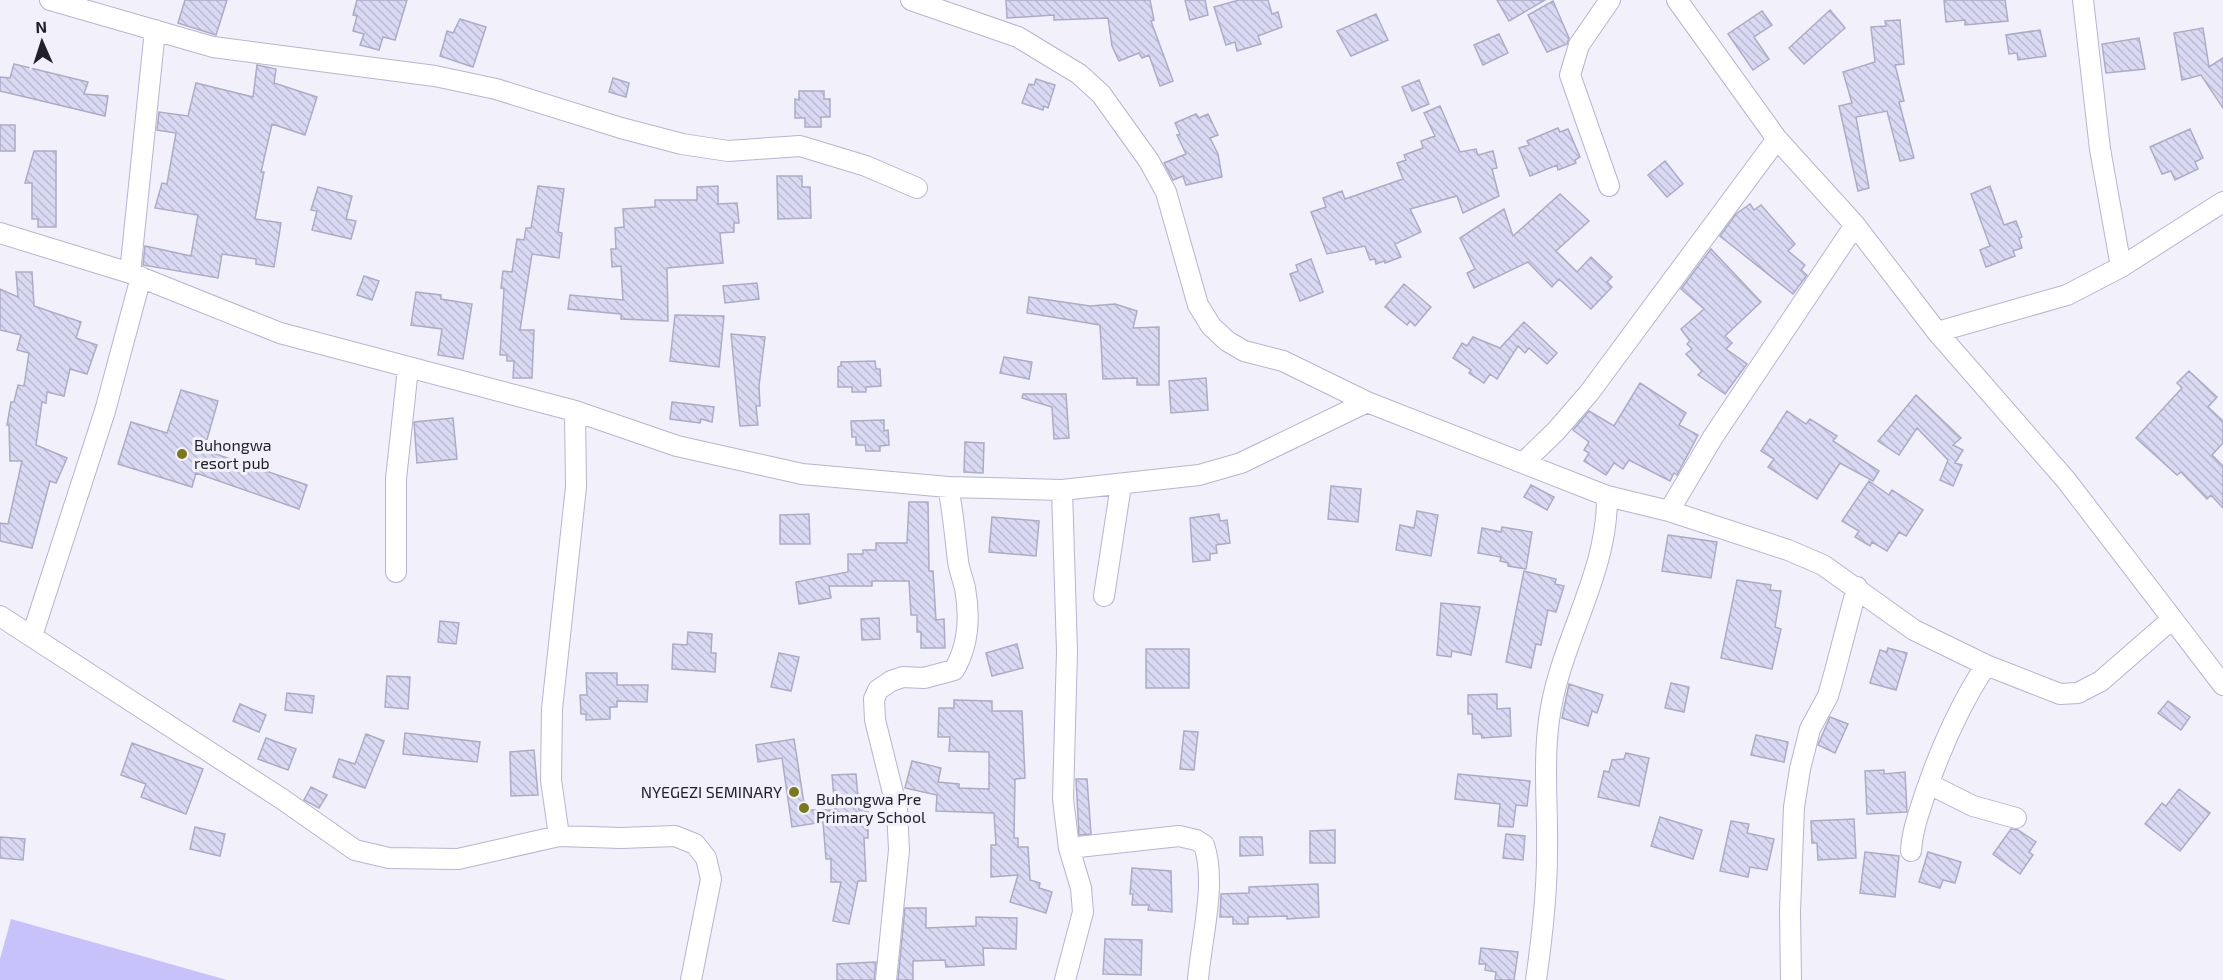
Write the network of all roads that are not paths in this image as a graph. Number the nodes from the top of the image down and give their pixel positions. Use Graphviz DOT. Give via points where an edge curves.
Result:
graph roads {
  1 [pos="50,0"];
  2 [pos="911,0"];
  3 [pos="1610,0"];
  4 [pos="1677,0"];
  5 [pos="2083,0"];
  6 [pos="155,30"];
  7 [pos="1777,139"];
  8 [pos="1608,186"];
  9 [pos="917,188"];
  10 [pos="2223,202"];
  11 [pos="1855,225"];
  12 [pos="0,233"];
  13 [pos="2121,267"];
  14 [pos="136,275"];
  15 [pos="1937,332"];
  16 [pos="408,368"];
  17 [pos="1367,402"];
  18 [pos="575,411"];
  19 [pos="1523,463"];
  20 [pos="1121,485"];
  21 [pos="948,486"];
  22 [pos="1062,490"];
  23 [pos="1607,496"];
  24 [pos="1669,511"];
  25 [pos="396,572"];
  26 [pos="1857,587"];
  27 [pos="1104,596"];
  28 [pos="0,616"];
  29 [pos="2171,620"];
  30 [pos="32,636"];
  31 [pos="1986,665"];
  32 [pos="2223,685"];
  33 [pos="1929,784"];
  34 [pos="2016,818"];
  35 [pos="559,836"];
  36 [pos="1069,848"];
  37 [pos="1911,851"];
  38 [pos="691,980"];
  39 [pos="886,980"];
  40 [pos="1065,980"];
  41 [pos="1198,980"];
  42 [pos="1536,980"];
  43 [pos="1791,980"];
  1 -- 6 [label="street"];
  2 -- 17 [label="street" via="1018,38 1079,74 1118,115 1166,192 1198,305 1211,326 1244,351 1283,361"];
  3 -- 8 [label="street" via="1579,45 1570,75"];
  4 -- 7 [label="street"];
  5 -- 13 [label="street" via="2100,149"];
  6 -- 9 [label="street" via="213,47 435,76 496,89 682,144 728,151 800,146 866,166"];
  6 -- 14 [label="street"];
  7 -- 11 [label="street"];
  7 -- 19 [label="street" via="1589,393"];
  10 -- 13 [label="street"];
  11 -- 15 [label="street"];
  11 -- 24 [label="street" via="1713,437"];
  12 -- 14 [label="street"];
  13 -- 15 [label="street" via="2067,295"];
  14 -- 16 [label="street" via="280,333"];
  14 -- 30 [label="street" via="105,411"];
  15 -- 29 [label="street" via="2066,480"];
  16 -- 18 [label="street"];
  16 -- 25 [label="street" via="396,479"];
  17 -- 19 [label="street"];
  17 -- 20 [label="street" via="1241,463 1199,475"];
  18 -- 21 [label="street" via="677,446 745,464 802,474"];
  18 -- 35 [label="street" via="576,487 552,709 551,780"];
  19 -- 23 [label="street"];
  20 -- 22 [label="street"];
  20 -- 27 [label="street"];
  21 -- 22 [label="street"];
  21 -- 39 [label="street" via="967,604 968,624 961,658 954,670 940,675 891,681 878,690 874,699 875,720 897,809 899,850"];
  22 -- 36 [label="street" via="1066,651 1063,799"];
  23 -- 24 [label="street"];
  23 -- 42 [label="street" via="1608,524 1600,557 1558,672 1548,721 1547,854"];
  24 -- 26 [label="street" via="1788,550 1823,565"];
  26 -- 31 [label="street" via="1914,630"];
  26 -- 43 [label="street" via="1830,688 1810,729 1800,769 1794,807"];
  28 -- 30 [label="street"];
  29 -- 31 [label="street" via="2101,681 2078,693 2060,694"];
  29 -- 32 [label="street"];
  30 -- 35 [label="street" via="355,850 389,858 458,860"];
  31 -- 33 [label="street" via="1940,748"];
  33 -- 34 [label="street" via="1973,806"];
  33 -- 37 [label="street" via="1912,833"];
  35 -- 38 [label="street" via="675,836 695,844 706,858 711,879"];
  36 -- 40 [label="street" via="1081,888 1083,912"];
  36 -- 41 [label="street" via="1179,836 1204,845 1207,894"];
}
